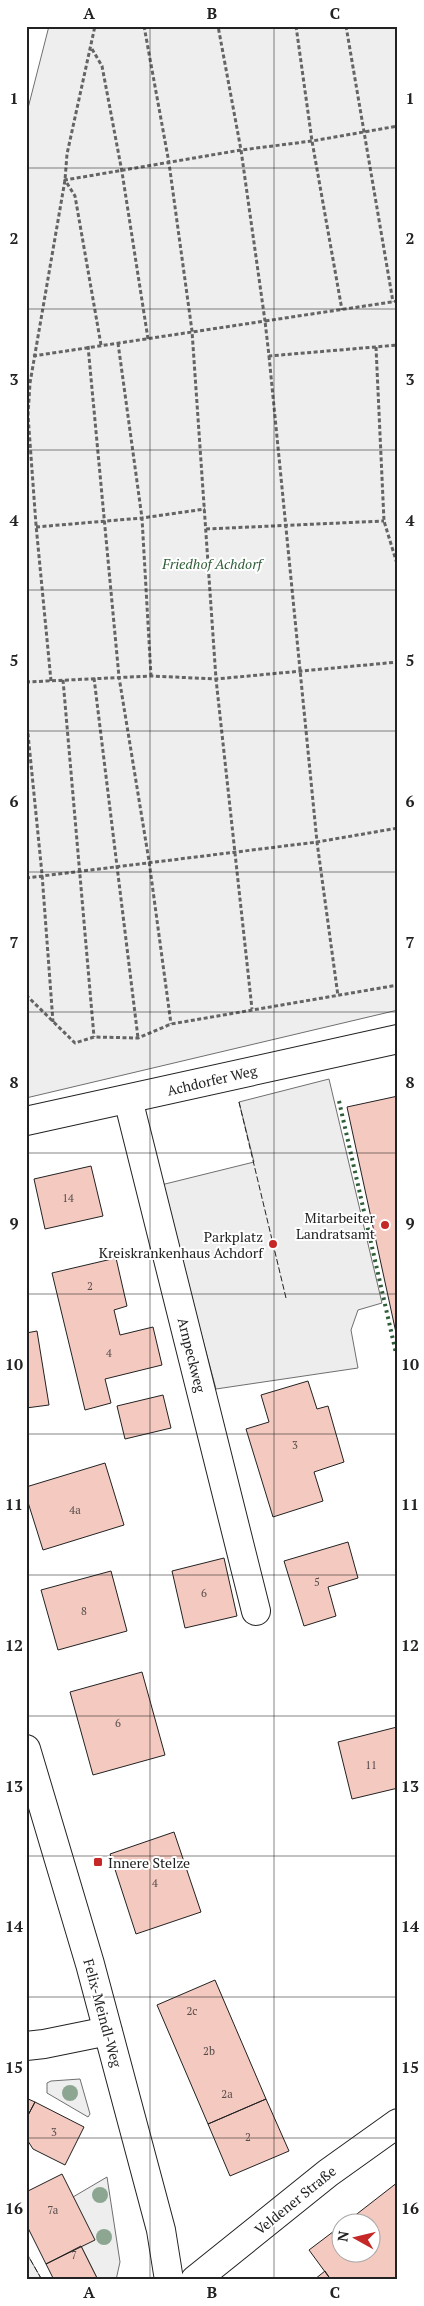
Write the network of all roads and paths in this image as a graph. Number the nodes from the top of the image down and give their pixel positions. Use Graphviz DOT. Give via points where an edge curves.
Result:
graph roads {
  1 [pos="95,26"];
  2 [pos="144,26"];
  3 [pos="218,26"];
  4 [pos="296,26"];
  5 [pos="346,26"];
  6 [pos="91,48"];
  7 [pos="398,126"];
  8 [pos="363,131"];
  9 [pos="312,141"];
  10 [pos="241,150"];
  11 [pos="169,163"];
  12 [pos="122,172"];
  13 [pos="65,180"];
  14 [pos="396,302"];
  15 [pos="342,310"];
  16 [pos="265,321"];
  17 [pos="192,331"];
  18 [pos="148,339"];
  19 [pos="118,343"];
  20 [pos="398,344"];
  21 [pos="101,345"];
  22 [pos="88,346"];
  23 [pos="376,347"];
  24 [pos="34,356"];
  25 [pos="269,356"];
  26 [pos="205,509"];
  27 [pos="142,518"];
  28 [pos="104,521"];
  29 [pos="384,521"];
  30 [pos="287,525"];
  31 [pos="36,527"];
  32 [pos="206,529"];
  33 [pos="398,567"];
  34 [pos="398,662"];
  35 [pos="301,670"];
  36 [pos="119,676"];
  37 [pos="151,676"];
  38 [pos="94,678"];
  39 [pos="216,679"];
  40 [pos="63,680"];
  41 [pos="51,681"];
  42 [pos="26,682"];
  43 [pos="26,714"];
  44 [pos="398,828"];
  45 [pos="317,842"];
  46 [pos="234,853"];
  47 [pos="149,861"];
  48 [pos="117,865"];
  49 [pos="80,869"];
  50 [pos="42,874"];
  51 [pos="26,878"];
  52 [pos="398,984"];
  53 [pos="26,995"];
  54 [pos="338,996"];
  55 [pos="252,1009"];
  56 [pos="53,1022"];
  57 [pos="171,1024"];
  58 [pos="94,1037"];
  59 [pos="138,1038"];
  60 [pos="398,1039"];
  61 [pos="128,1099"];
  62 [pos="26,1121"];
  63 [pos="256,1611"];
  64 [pos="26,1749"];
  65 [pos="108,2031"];
  66 [pos="26,2046"];
  67 [pos="398,2122"];
  68 [pos="169,2280"];
  69 [pos="195,2280"];
  1 -- 6 [label="path"];
  2 -- 11 [label="path"];
  3 -- 10 [label="path"];
  4 -- 9 [label="path"];
  5 -- 8 [label="path"];
  6 -- 12 [label="path" via="102,66"];
  6 -- 13 [label="path" via="67,154"];
  7 -- 8 [label="path"];
  8 -- 9 [label="path"];
  8 -- 14 [label="path"];
  9 -- 10 [label="path"];
  9 -- 15 [label="path"];
  10 -- 11 [label="path"];
  10 -- 16 [label="path"];
  11 -- 12 [label="path"];
  11 -- 17 [label="path"];
  12 -- 13 [label="path"];
  12 -- 18 [label="path"];
  13 -- 21 [label="path" via="75,196"];
  13 -- 24 [label="path"];
  14 -- 15 [label="path"];
  15 -- 16 [label="path"];
  16 -- 17 [label="path"];
  16 -- 25 [label="path"];
  17 -- 18 [label="path"];
  17 -- 26 [label="path"];
  18 -- 19 [label="path"];
  19 -- 21 [label="path"];
  19 -- 27 [label="path"];
  20 -- 23 [label="path"];
  21 -- 22 [label="path"];
  22 -- 24 [label="path"];
  22 -- 28 [label="path"];
  23 -- 25 [label="path"];
  23 -- 29 [label="path"];
  24 -- 31 [label="path" via="28,415"];
  25 -- 30 [label="path"];
  26 -- 27 [label="path"];
  26 -- 32 [label="path"];
  27 -- 28 [label="path"];
  27 -- 37 [label="path"];
  28 -- 31 [label="path"];
  28 -- 36 [label="path"];
  29 -- 30 [label="path"];
  29 -- 33 [label="path"];
  30 -- 32 [label="path"];
  30 -- 35 [label="path"];
  31 -- 41 [label="path"];
  32 -- 39 [label="path"];
  34 -- 35 [label="path"];
  35 -- 39 [label="path"];
  35 -- 45 [label="path"];
  36 -- 37 [label="path"];
  36 -- 38 [label="path"];
  36 -- 47 [label="path"];
  37 -- 39 [label="path"];
  38 -- 40 [label="path"];
  38 -- 48 [label="path"];
  39 -- 46 [label="path"];
  40 -- 41 [label="path"];
  40 -- 49 [label="path"];
  41 -- 42 [label="path"];
  43 -- 50 [label="path"];
  44 -- 45 [label="path"];
  45 -- 46 [label="path"];
  45 -- 54 [label="path"];
  46 -- 47 [label="path"];
  46 -- 55 [label="path"];
  47 -- 48 [label="path"];
  47 -- 57 [label="path"];
  48 -- 49 [label="path"];
  48 -- 59 [label="path"];
  49 -- 50 [label="path"];
  49 -- 58 [label="path"];
  50 -- 51 [label="path"];
  50 -- 56 [label="path"];
  52 -- 54 [label="path"];
  53 -- 56 [label="path"];
  54 -- 55 [label="path"];
  55 -- 57 [label="path"];
  56 -- 58 [label="path" via="75,1043"];
  57 -- 59 [label="path"];
  58 -- 59 [label="path"];
  60 -- 61 [label="street, Achdorfer Weg"];
  61 -- 62 [label="street, Achdorfer Weg"];
  61 -- 63 [label="street, Arnpeckweg"];
  64 -- 65 [label="street, Felix-Meindl-Weg"];
  65 -- 66 [label="street"];
  65 -- 68 [label="street, Felix-Meindl-Weg" via="161,2230"];
  67 -- 69 [label="street, Veldener Straße" via="328,2173"];
}
